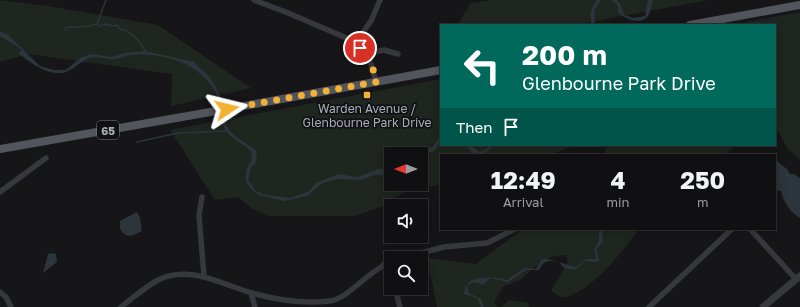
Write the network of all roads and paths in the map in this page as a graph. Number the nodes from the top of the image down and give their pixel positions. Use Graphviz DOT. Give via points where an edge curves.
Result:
graph roads {
  1 [pos="254,0"];
  2 [pos="380,0"];
  3 [pos="800,5"];
  4 [pos="696,24"];
  5 [pos="356,42"];
  6 [pos="364,54"];
  7 [pos="398,54"];
  8 [pos="440,70"];
  9 [pos="376,82"];
  10 [pos="227,109"];
  11 [pos="216,111"];
  12 [pos="0,149"];
  13 [pos="46,158"];
  14 [pos="0,192"];
  15 [pos="202,197"];
  16 [pos="513,230"];
  17 [pos="731,230"];
  18 [pos="751,230"];
  19 [pos="428,251"];
  20 [pos="384,264"];
  21 [pos="204,276"];
  22 [pos="798,277"];
  23 [pos="0,292"];
  24 [pos="251,293"];
  25 [pos="397,295"];
  26 [pos="12,307"];
  27 [pos="121,307"];
  28 [pos="255,307"];
  29 [pos="400,307"];
  30 [pos="649,307"];
  31 [pos="763,307"];
  1 -- 5 [label="street"];
  2 -- 5 [label="street" via="371,21"];
  3 -- 4 [label="main road"];
  5 -- 6 [label="street"];
  6 -- 7 [label="street" via="384,50"];
  6 -- 9 [label="street" via="373,69"];
  8 -- 9 [label="main road"];
  9 -- 10 [label="main road"];
  11 -- 12 [label="main road, 65"];
  13 -- 14 [label="street"];
  15 -- 21 [label="street" via="199,215"];
  16 -- 19 [label="street" via="487,243"];
  17 -- 30 [label="street"];
  18 -- 22 [label="street"];
  20 -- 24 [label="street" via="348,293 333,301 308,303"];
  21 -- 24 [label="street"];
  21 -- 27 [label="street" via="176,275 159,280"];
  22 -- 31 [label="street"];
  23 -- 26 [label="street"];
  24 -- 28 [label="street"];
  25 -- 29 [label="street"];
}
